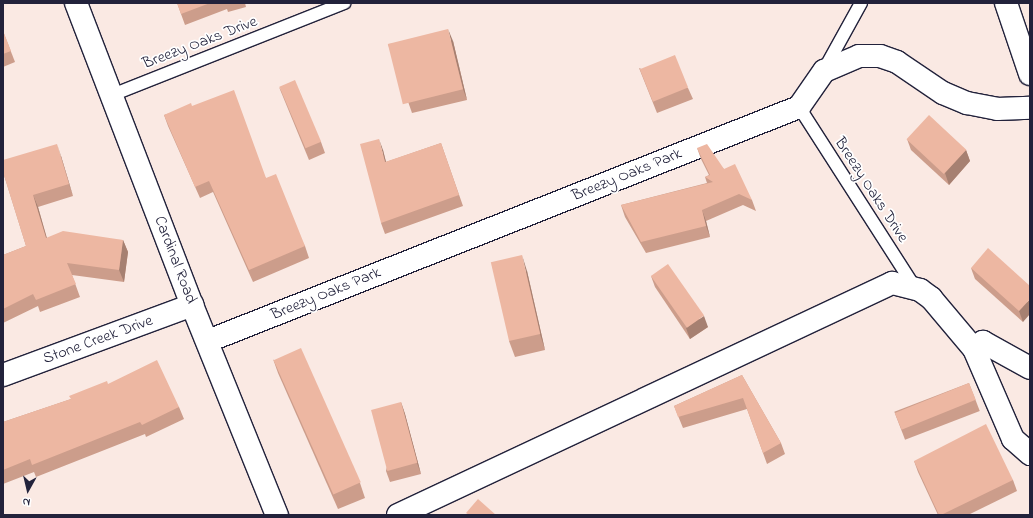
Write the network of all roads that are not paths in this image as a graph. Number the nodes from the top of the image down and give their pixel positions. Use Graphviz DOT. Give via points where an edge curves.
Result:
graph roads {
  1 [pos="76,3"];
  2 [pos="344,3"];
  3 [pos="861,3"];
  4 [pos="1006,3"];
  5 [pos="824,71"];
  6 [pos="1030,74"];
  7 [pos="112,95"];
  8 [pos="799,107"];
  9 [pos="1030,108"];
  10 [pos="916,289"];
  11 [pos="192,305"];
  12 [pos="208,341"];
  13 [pos="974,349"];
  14 [pos="1030,368"];
  15 [pos="3,375"];
  16 [pos="1030,454"];
  17 [pos="277,515"];
  18 [pos="398,515"];
  1 -- 7 [label="street, Cardinal Road"];
  2 -- 7 [label="lane, Breezy Oaks Drive"];
  3 -- 5 [label="lane"];
  4 -- 6 [label="street"];
  5 -- 8 [label="street"];
  5 -- 9 [label="street" via="859,56 880,56 897,62 943,93 967,103 997,109"];
  7 -- 11 [label="street, Cardinal Road"];
  8 -- 10 [label="lane, Breezy Oaks Drive"];
  8 -- 12 [label="street, Breezy Oaks Park"];
  10 -- 13 [label="street" via="930,298"];
  10 -- 18 [label="street" via="892,283"];
  11 -- 12 [label="street, Cardinal Road"];
  11 -- 15 [label="street, Stone Creek Drive"];
  12 -- 17 [label="street, Cardinal Road"];
  13 -- 14 [label="street" via="983,342"];
  13 -- 16 [label="street" via="1013,439"];
}
